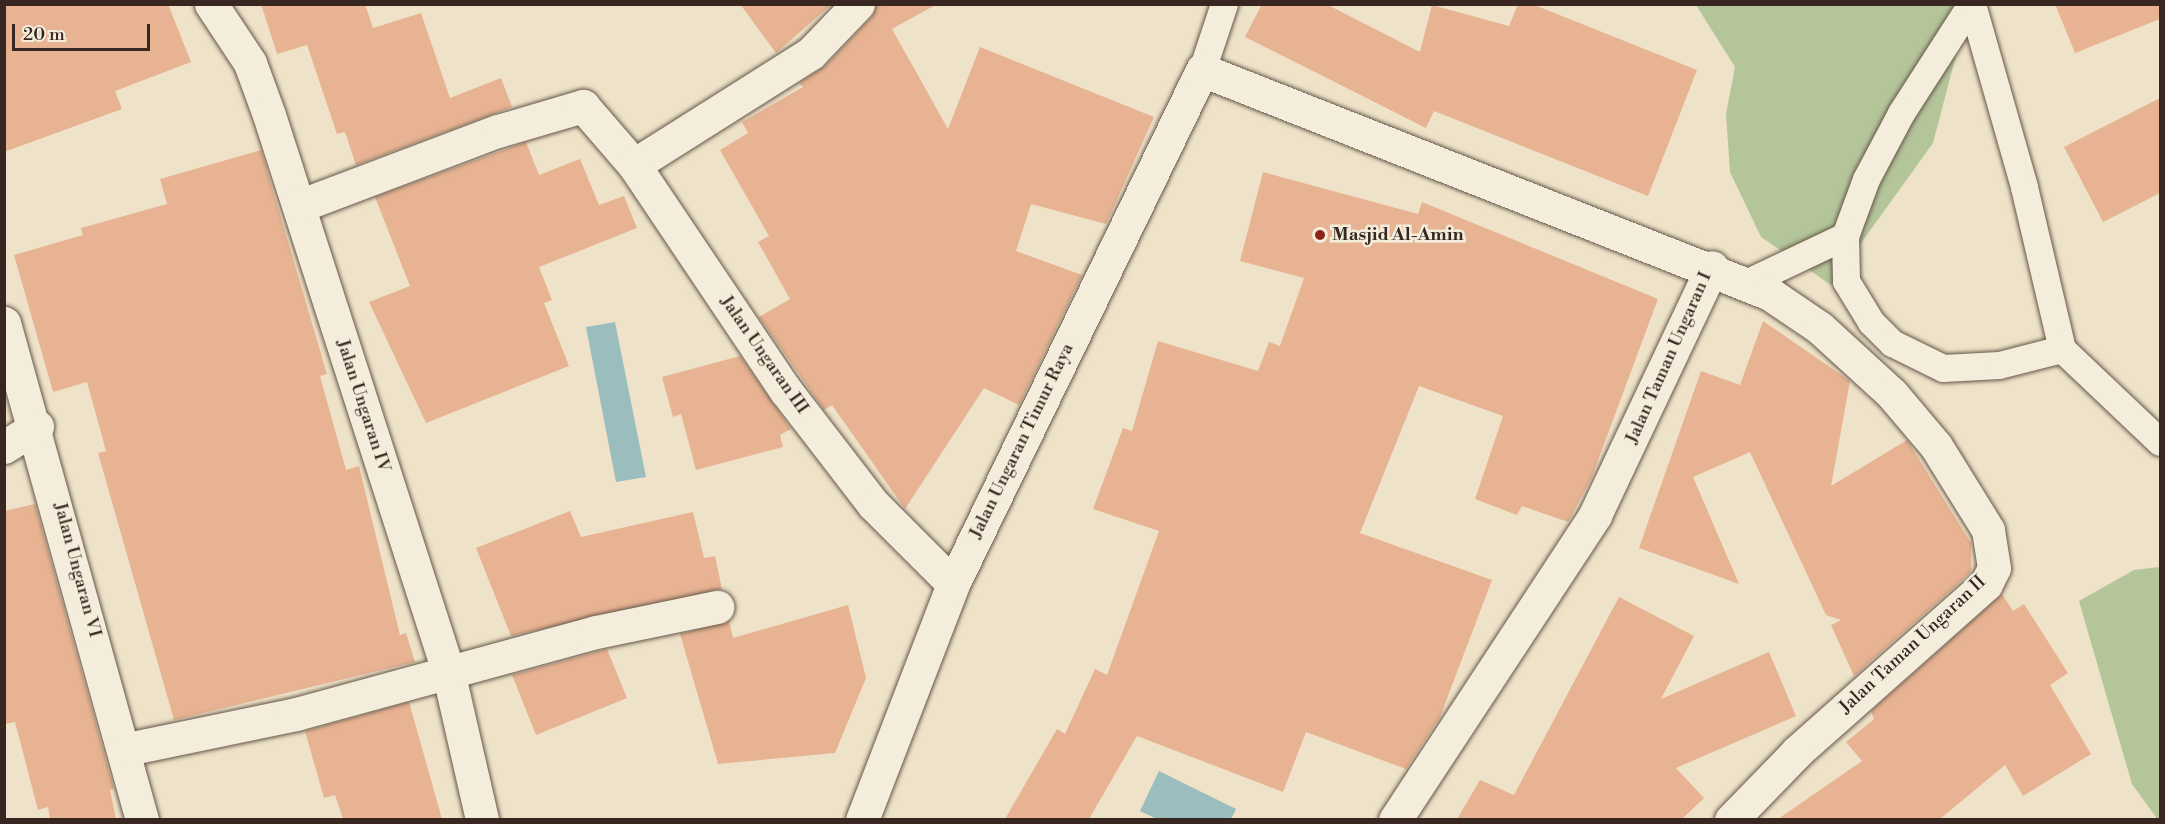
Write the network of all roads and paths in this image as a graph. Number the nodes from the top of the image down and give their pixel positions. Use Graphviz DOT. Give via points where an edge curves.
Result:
graph roads {
  1 [pos="211,4"];
  2 [pos="858,4"];
  3 [pos="1224,4"];
  4 [pos="1972,4"];
  5 [pos="1202,70"];
  6 [pos="634,165"];
  7 [pos="299,206"];
  8 [pos="1845,236"];
  9 [pos="1712,267"];
  10 [pos="1746,283"];
  11 [pos="4,323"];
  12 [pos="2062,349"];
  13 [pos="37,426"];
  14 [pos="2160,441"];
  15 [pos="4,447"];
  16 [pos="953,584"];
  17 [pos="717,607"];
  18 [pos="448,671"];
  19 [pos="127,749"];
  20 [pos="142,819"];
  21 [pos="482,819"];
  22 [pos="862,819"];
  23 [pos="1395,819"];
  24 [pos="1731,819"];
  1 -- 7 [label="street, Jalan Ungaran IV" via="250,63"];
  2 -- 6 [label="street" via="811,53"];
  3 -- 5 [label="lane"];
  4 -- 8 [label="lane" via="1901,113 1866,179"];
  4 -- 12 [label="lane" via="2024,187"];
  5 -- 9 [label="street, Jalan Taman Ungaran I"];
  5 -- 16 [label="street, Jalan Ungaran Timur Raya"];
  6 -- 7 [label="street, Jalan Ungaran III" via="583,106 571,106"];
  6 -- 16 [label="street, Jalan Ungaran III" via="786,391 865,495 916,552"];
  7 -- 18 [label="street, Jalan Ungaran IV"];
  8 -- 10 [label="lane"];
  8 -- 12 [label="lane" via="1842,261 1856,302 1892,343 1915,358 1943,368 1966,368 2029,360"];
  9 -- 10 [label="street, Jalan Taman Ungaran II"];
  9 -- 23 [label="street, Jalan Taman Ungaran I" via="1594,515"];
  10 -- 24 [label="street, Jalan Taman Ungaran II" via="1820,328 1892,394 1976,504 1993,549 1994,568 1986,584 1797,752"];
  11 -- 13 [label="street, Jalan Ungaran VI"];
  12 -- 14 [label="lane"];
  13 -- 15 [label="street"];
  13 -- 19 [label="street, Jalan Ungaran VI"];
  16 -- 22 [label="street, Jalan Ungaran Timur Raya"];
  17 -- 18 [label="street"];
  18 -- 19 [label="street" via="296,714"];
  18 -- 21 [label="street, Jalan Ungaran IV"];
  19 -- 20 [label="street, Jalan Ungaran VI"];
}
